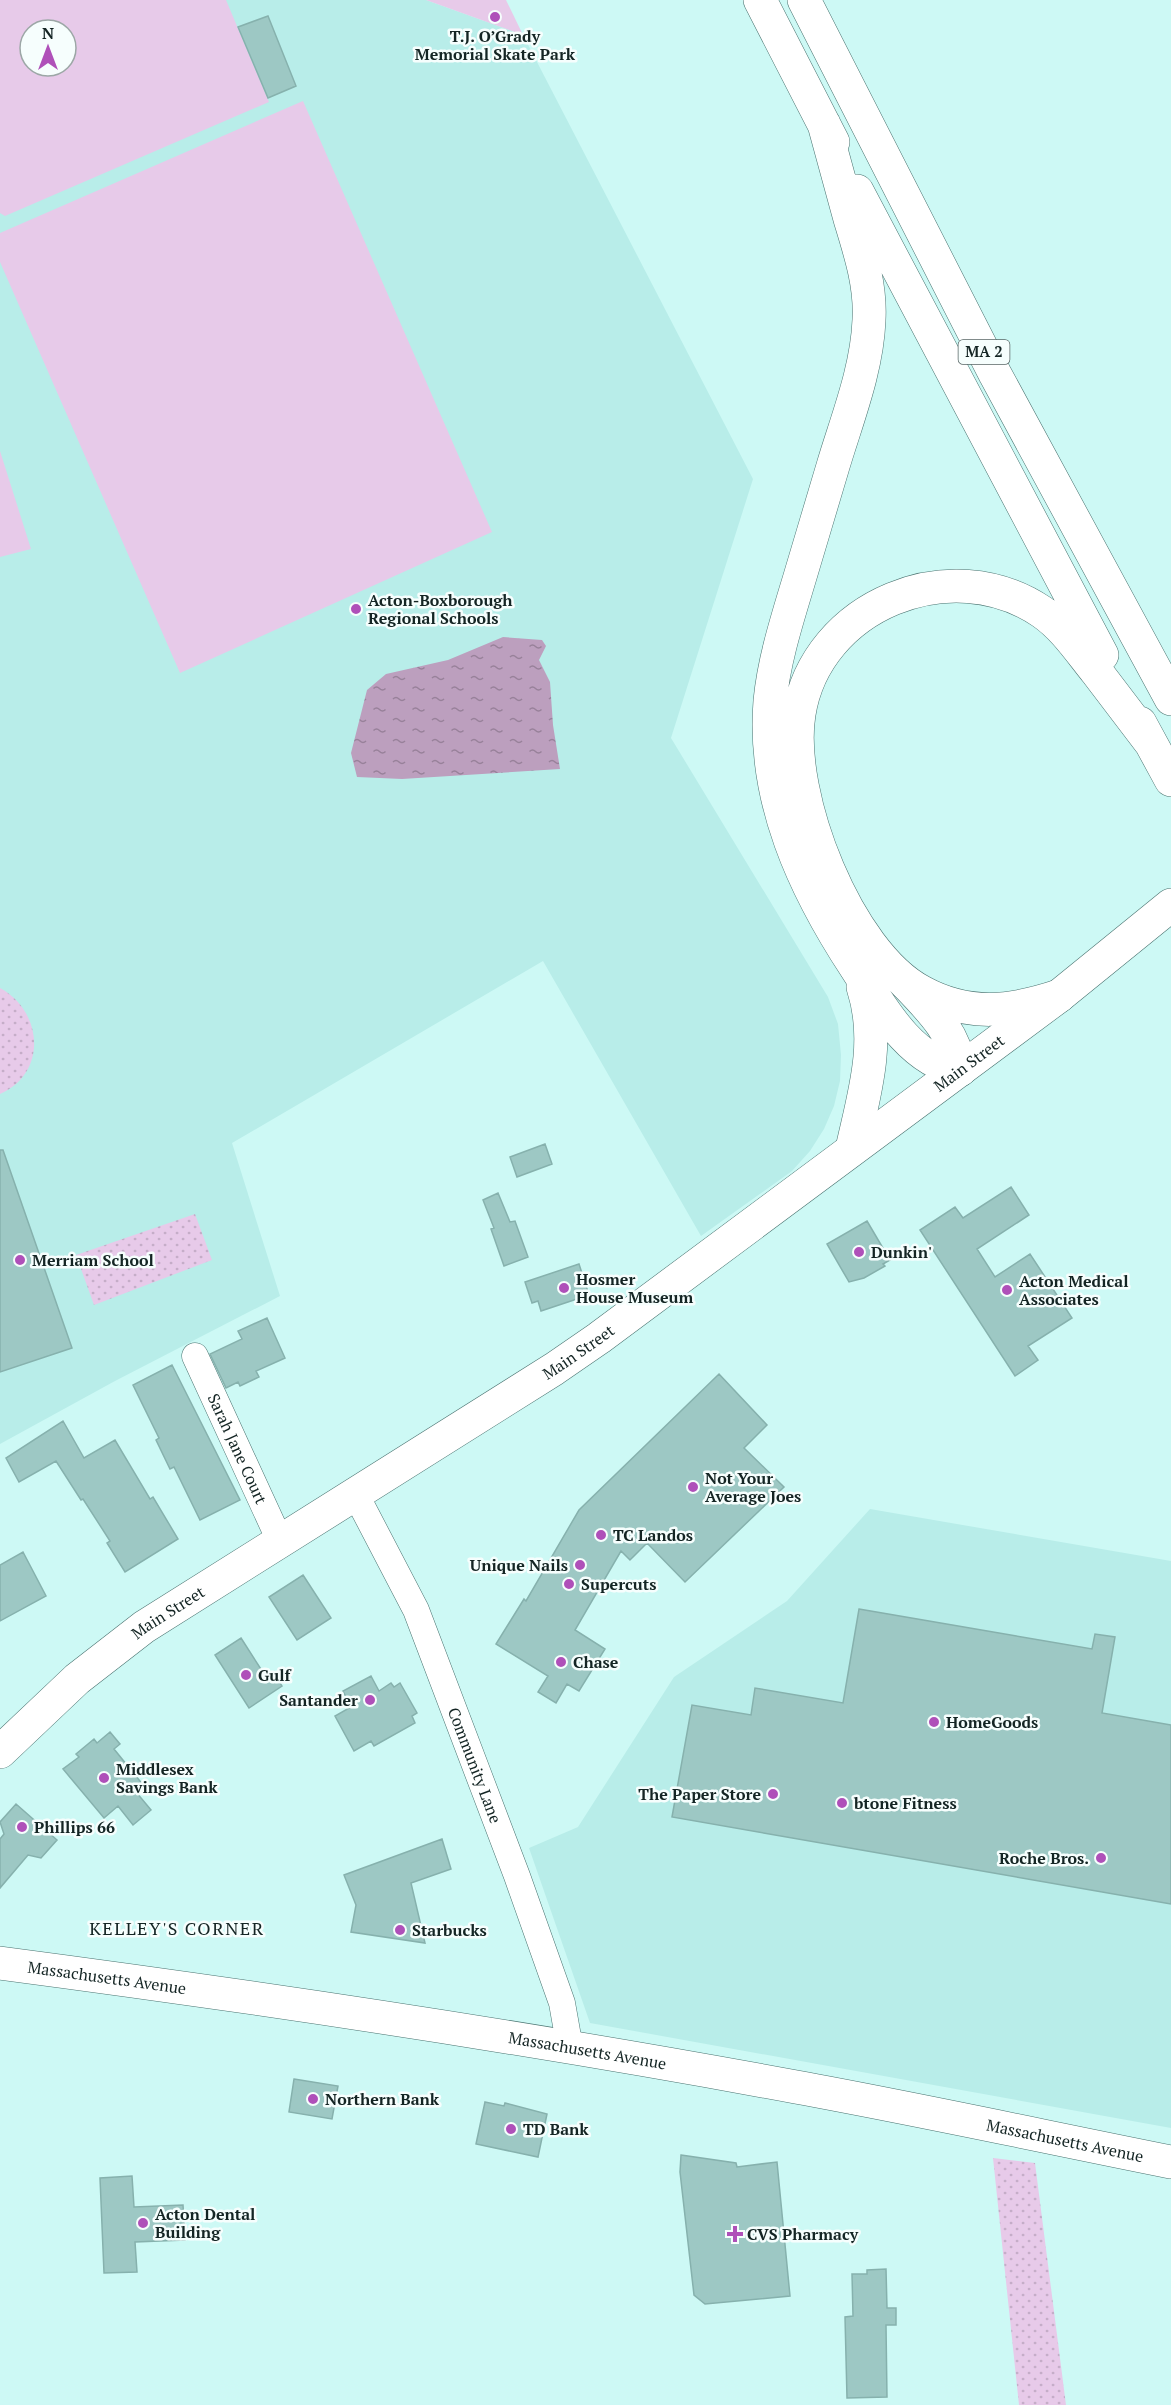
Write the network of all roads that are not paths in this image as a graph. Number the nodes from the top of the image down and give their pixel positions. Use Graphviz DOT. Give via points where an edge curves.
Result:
graph roads {
  1 [pos="760,0"];
  2 [pos="804,0"];
  3 [pos="824,124"];
  4 [pos="1171,699"];
  5 [pos="1150,742"];
  6 [pos="1171,780"];
  7 [pos="1169,907"];
  8 [pos="850,959"];
  9 [pos="897,974"];
  10 [pos="1059,996"];
  11 [pos="960,1070"];
  12 [pos="852,1149"];
  13 [pos="195,1356"];
  14 [pos="355,1493"];
  15 [pos="280,1541"];
  16 [pos="0,1752"];
  17 [pos="0,1963"];
  18 [pos="570,2048"];
  19 [pos="1171,2162"];
  1 -- 3 [label="main road, MA 2"];
  2 -- 4 [label="main road, MA 2" via="1000,384"];
  3 -- 5 [label="main road, MA 2" via="964,396"];
  3 -- 8 [label="main road" via="864,266 869,326 862,370 784,631 774,675 769,730 775,787 792,848 818,906"];
  5 -- 6 [label="main road, MA 2"];
  5 -- 9 [label="main road" via="1064,631 1039,610 1012,597 972,586 925,588 878,604 846,627 818,661 808,681 797,740 800,777 809,820 831,876 861,930"];
  7 -- 10 [label="main road, Main Street"];
  8 -- 11 [label="main road" via="877,1001 920,1051 936,1064"];
  8 -- 12 [label="main road" via="864,988 872,1027 868,1078"];
  9 -- 10 [label="main road" via="919,991 970,1008 1013,1009"];
  9 -- 11 [label="main road" via="952,1039"];
  10 -- 11 [label="main road, Main Street"];
  11 -- 12 [label="main road, Main Street"];
  12 -- 14 [label="main road, Main Street" via="600,1338"];
  13 -- 15 [label="street, Sarah Jane Court"];
  14 -- 15 [label="main road, Main Street"];
  14 -- 18 [label="street, Community Lane" via="416,1610 514,1865 562,2003"];
  15 -- 16 [label="main road, Main Street" via="122,1643"];
  17 -- 18 [label="main road, Massachusetts Avenue" via="212,1991"];
  18 -- 19 [label="main road, Massachusetts Avenue" via="805,2088"];
}
